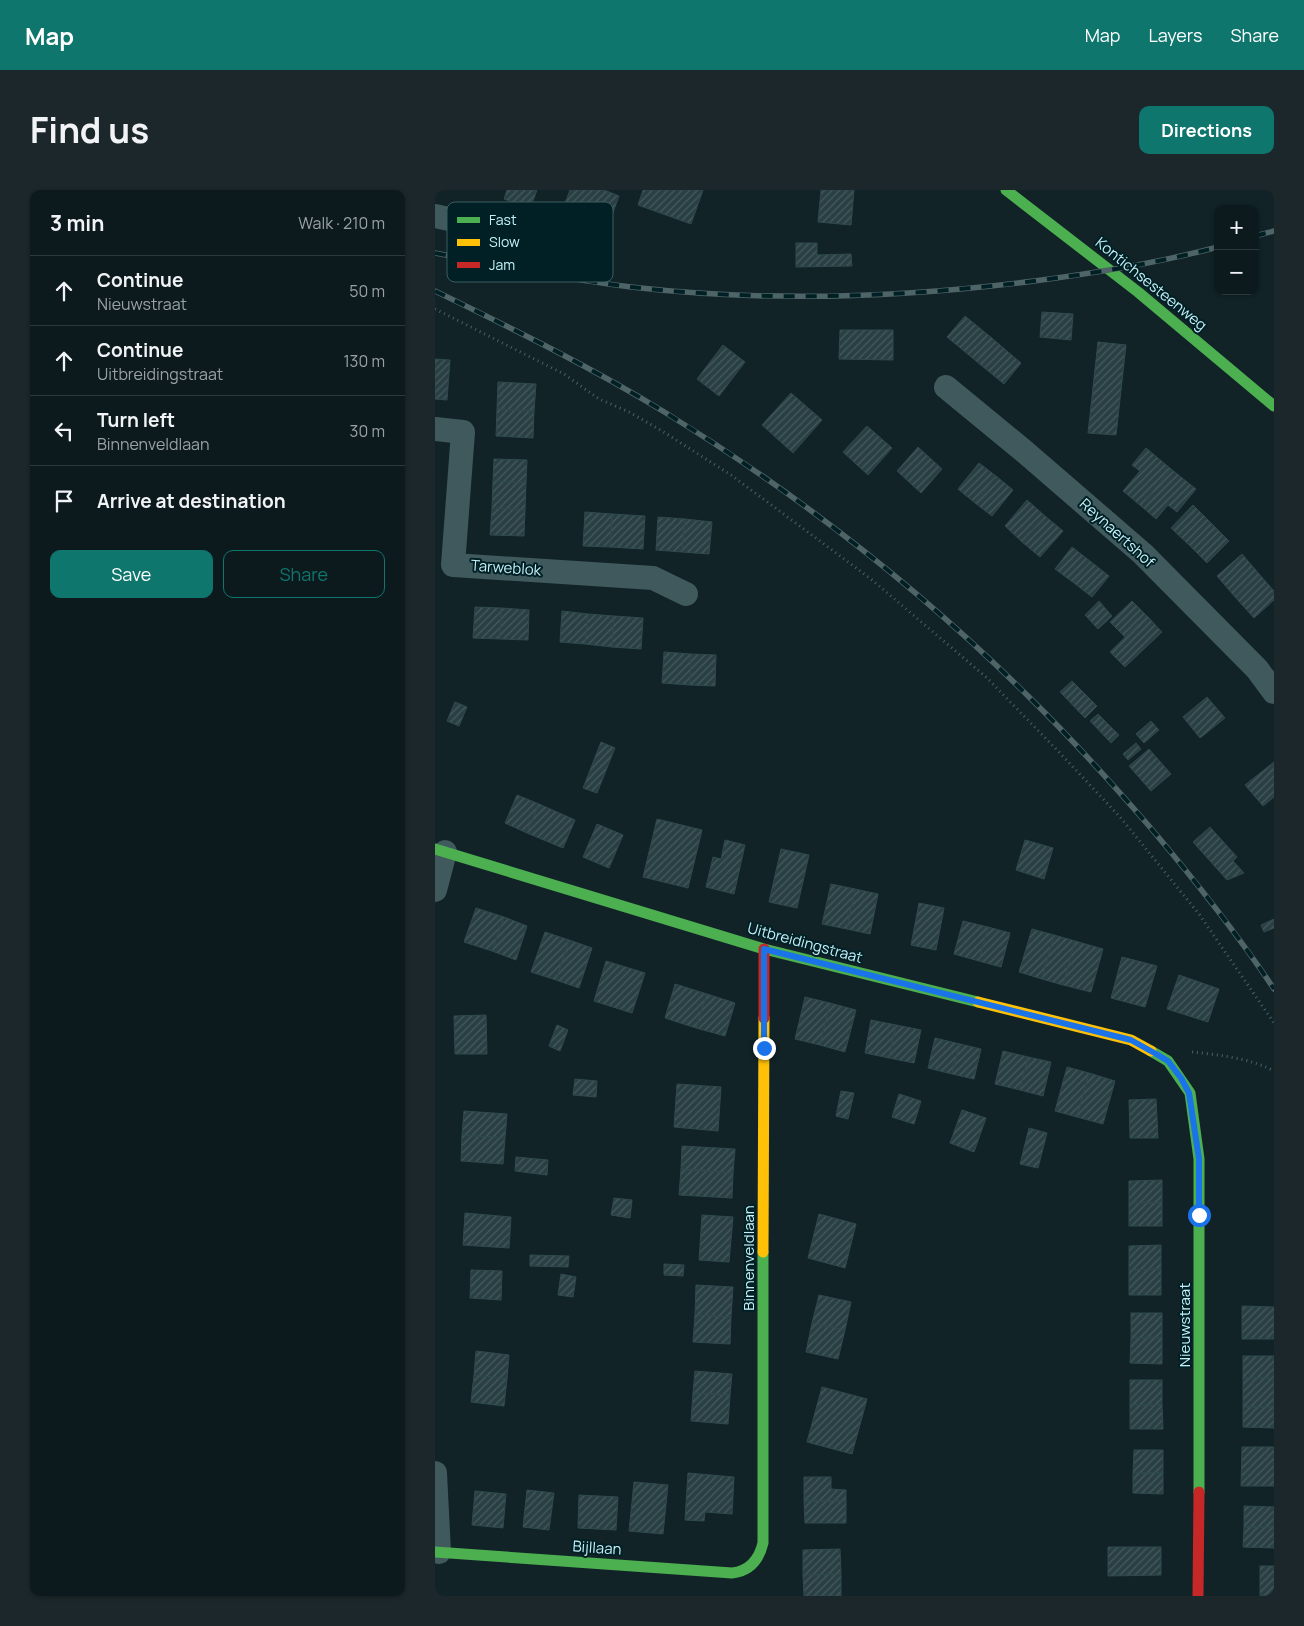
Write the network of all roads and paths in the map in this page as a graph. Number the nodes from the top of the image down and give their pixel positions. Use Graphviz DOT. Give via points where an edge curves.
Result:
graph roads {
  1 [pos="1007,190"];
  2 [pos="435,309"];
  3 [pos="946,387"];
  4 [pos="1274,406"];
  5 [pos="435,429"];
  6 [pos="686,594"];
  7 [pos="1274,692"];
  8 [pos="440,850"];
  9 [pos="435,890"];
  10 [pos="764,949"];
  11 [pos="1274,1023"];
  12 [pos="1168,1061"];
  13 [pos="1274,1071"];
  14 [pos="435,1473"];
  15 [pos="437,1552"];
  16 [pos="754,1564"];
  17 [pos="1197,1596"];
  1 -- 4 [label="street, Kontichsesteenweg" via="1149,300"];
  2 -- 11 [label="path" via="564,374 599,399 662,431 731,475 871,579 987,678 1120,816 1199,914"];
  3 -- 7 [label="street, Reynaertshof" via="1143,554 1257,670"];
  5 -- 6 [label="street, Tarweblok" via="463,432 453,565 653,578"];
  8 -- 9 [label="street"];
  8 -- 10 [label="street, Uitbreidingstraat"];
  10 -- 12 [label="street, Uitbreidingstraat" via="1131,1040"];
  10 -- 16 [label="street, Binnenveldlaan" via="763,1543"];
  12 -- 13 [label="path" via="1182,1051 1215,1055"];
  12 -- 17 [label="street, Nieuwstraat" via="1189,1093 1199,1159"];
  14 -- 15 [label="street"];
  15 -- 16 [label="street, Bijllaan" via="732,1573 749,1570"];
}
